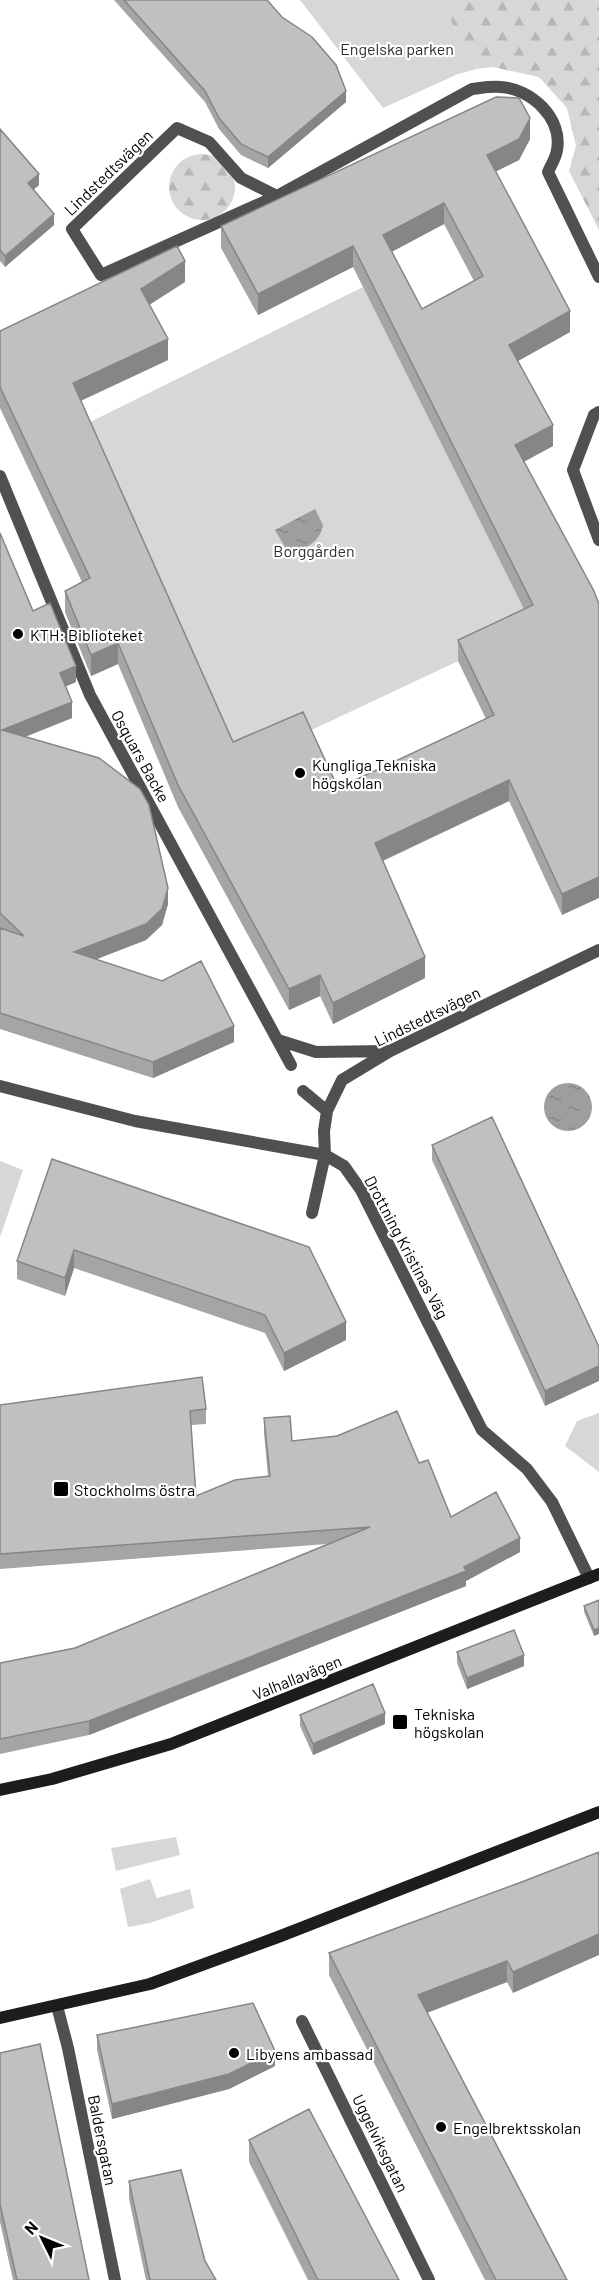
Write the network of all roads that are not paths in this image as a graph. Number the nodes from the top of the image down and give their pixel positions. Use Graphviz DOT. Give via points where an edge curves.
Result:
graph roads {
  1 [pos="278,196"];
  2 [pos="599,277"];
  3 [pos="599,412"];
  4 [pos="0,476"];
  5 [pos="599,540"];
  6 [pos="599,950"];
  7 [pos="278,1041"];
  8 [pos="390,1051"];
  9 [pos="291,1065"];
  10 [pos="0,1086"];
  11 [pos="303,1091"];
  12 [pos="327,1111"];
  13 [pos="325,1155"];
  14 [pos="312,1213"];
  15 [pos="594,1576"];
  16 [pos="0,1790"];
  17 [pos="599,1812"];
  18 [pos="57,2006"];
  19 [pos="0,2018"];
  20 [pos="302,2021"];
  21 [pos="115,2280"];
  22 [pos="429,2280"];
  1 -- 1 [label="street, Lindstedtsvägen" via="101,275 72,229 177,128 209,142 242,178"];
  1 -- 2 [label="street, Lindstedtsvägen" via="472,88 502,87 525,94 545,108 557,130 557,151 548,172"];
  3 -- 5 [label="street" via="594,415 573,470"];
  4 -- 7 [label="street, Osquars Backe" via="90,695"];
  6 -- 8 [label="street, Lindstedtsvägen"];
  7 -- 8 [label="street" via="316,1052"];
  7 -- 9 [label="street, Osquars Backe"];
  8 -- 12 [label="street, Lindstedtsvägen" via="342,1080"];
  10 -- 13 [label="street, Drottning Kristinas Väg" via="135,1121"];
  11 -- 12 [label="street"];
  12 -- 13 [label="street, Lindstedtsvägen"];
  13 -- 14 [label="street, Lindstedtsvägen"];
  13 -- 15 [label="street, Drottning Kristinas Väg" via="344,1166 361,1190 483,1430 527,1469 552,1502"];
  15 -- 16 [label="main road, Valhallavägen" via="171,1744"];
  17 -- 18 [label="main road" via="150,1984"];
  18 -- 19 [label="main road"];
  18 -- 21 [label="street, Baldersgatan"];
  20 -- 22 [label="street, Uggelviksgatan"];
}
